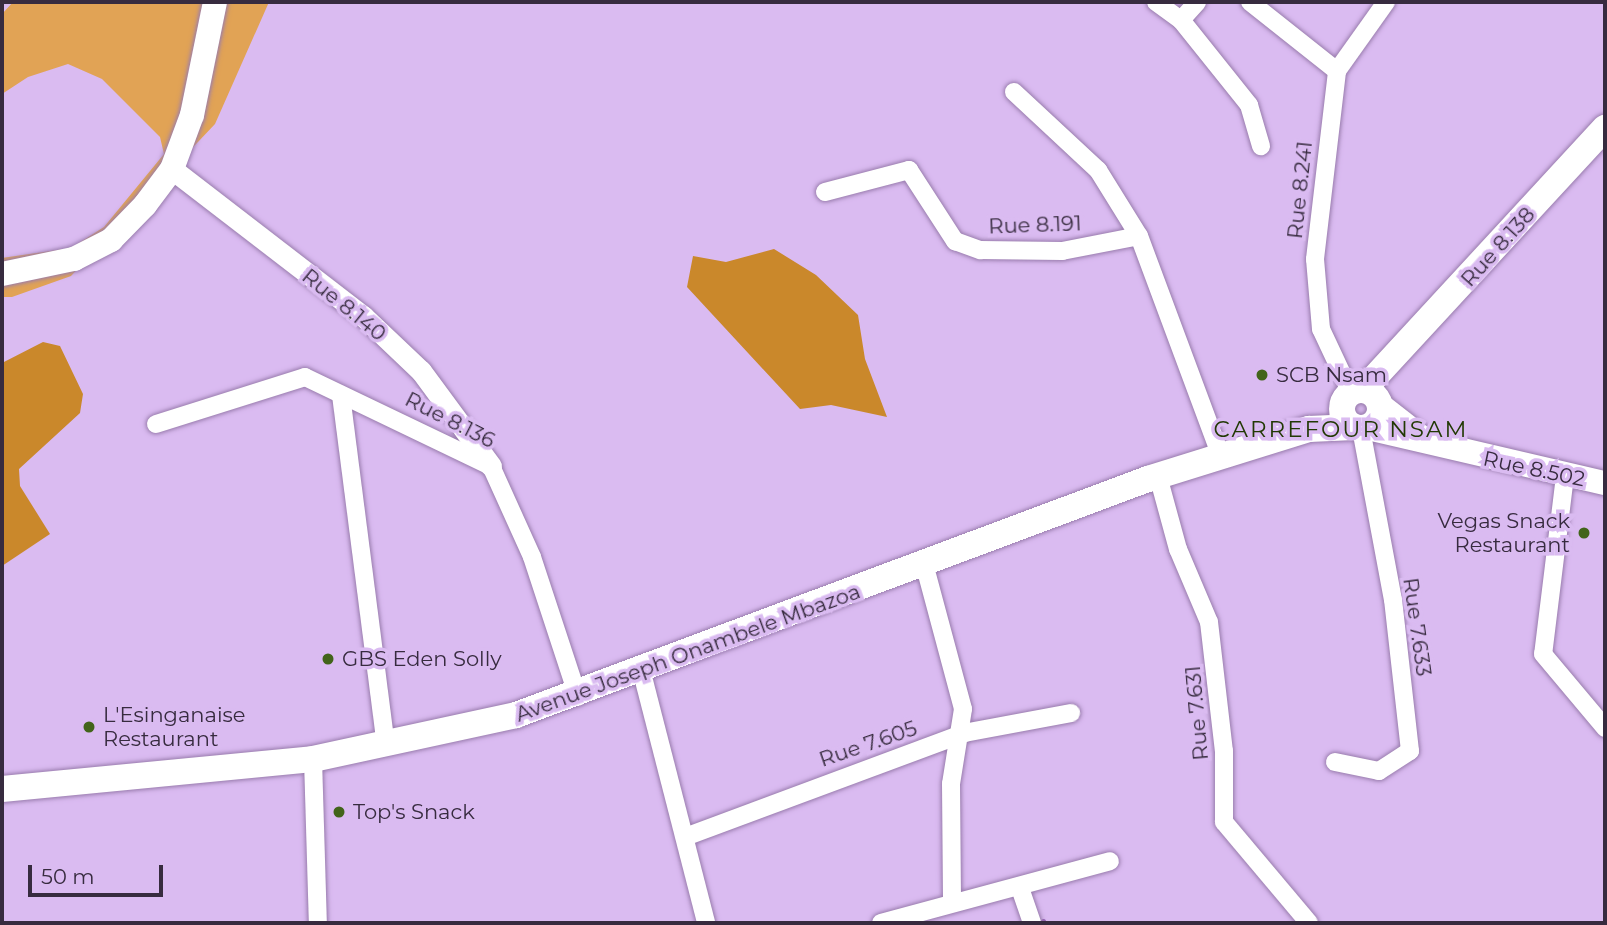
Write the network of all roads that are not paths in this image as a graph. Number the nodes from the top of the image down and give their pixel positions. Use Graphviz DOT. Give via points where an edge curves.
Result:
graph roads {
  1 [pos="215,2"];
  2 [pos="1156,2"];
  3 [pos="1197,2"];
  4 [pos="1250,2"];
  5 [pos="1386,2"];
  6 [pos="1181,20"];
  7 [pos="1337,71"];
  8 [pos="1014,92"];
  9 [pos="1605,130"];
  10 [pos="1261,146"];
  11 [pos="172,169"];
  12 [pos="825,192"];
  13 [pos="1139,236"];
  14 [pos="2,274"];
  15 [pos="341,396"];
  16 [pos="1363,409"];
  17 [pos="156,424"];
  18 [pos="1221,456"];
  19 [pos="491,466"];
  20 [pos="1158,476"];
  21 [pos="1565,476"];
  22 [pos="1605,483"];
  23 [pos="925,567"];
  24 [pos="642,673"];
  25 [pos="578,697"];
  26 [pos="1072,713"];
  27 [pos="1605,728"];
  28 [pos="964,733"];
  29 [pos="386,746"];
  30 [pos="313,759"];
  31 [pos="1335,762"];
  32 [pos="2,789"];
  33 [pos="685,836"];
  34 [pos="1110,861"];
  35 [pos="1020,888"];
  36 [pos="951,903"];
  37 [pos="318,923"];
  38 [pos="706,923"];
  39 [pos="881,923"];
  40 [pos="1032,923"];
  41 [pos="1309,923"];
  1 -- 11 [label="main road" via="192,116"];
  2 -- 6 [label="street"];
  3 -- 6 [label="street"];
  4 -- 7 [label="street"];
  5 -- 7 [label="street, Rue 8.241"];
  6 -- 10 [label="street" via="1249,104"];
  7 -- 16 [label="street, Rue 8.241" via="1315,296 1321,329"];
  8 -- 13 [label="street" via="1098,170"];
  9 -- 16 [label="main road, Rue 8.138" via="1390,365"];
  11 -- 14 [label="main road" via="111,240 46,268"];
  11 -- 19 [label="street, Rue 8.140" via="363,316 421,371"];
  12 -- 13 [label="street, Rue 8.191" via="909,170 956,241 980,250 1062,251"];
  13 -- 18 [label="street"];
  15 -- 17 [label="street, Rue 8.136" via="305,377"];
  15 -- 19 [label="street, Rue 8.136" via="429,430"];
  15 -- 29 [label="street"];
  16 -- 18 [label="main road, Avenue Joseph Onambele Mbazoa"];
  16 -- 21 [label="main road, Rue 8.502" via="1424,440"];
  16 -- 31 [label="street, Rue 7.633" via="1393,600 1410,751 1379,771"];
  18 -- 20 [label="main road, Avenue Joseph Onambele Mbazoa"];
  19 -- 25 [label="street, Rue 8.136" via="532,557"];
  20 -- 23 [label="main road, Avenue Joseph Onambele Mbazoa"];
  20 -- 41 [label="street, Rue 7.631" via="1178,549 1209,622 1224,751 1224,822"];
  21 -- 22 [label="main road, Rue 8.502"];
  21 -- 27 [label="street" via="1543,654"];
  23 -- 24 [label="main road, Avenue Joseph Onambele Mbazoa"];
  23 -- 28 [label="street" via="957,677"];
  24 -- 25 [label="main road, Avenue Joseph Onambele Mbazoa"];
  24 -- 33 [label="street"];
  25 -- 29 [label="main road, Avenue Joseph Onambele Mbazoa"];
  26 -- 28 [label="street, Rue 7.605"];
  28 -- 33 [label="street, Rue 7.605"];
  28 -- 36 [label="street" via="951,784"];
  29 -- 30 [label="main road, Avenue Joseph Onambele Mbazoa"];
  30 -- 32 [label="main road, Avenue Joseph Onambele Mbazoa"];
  30 -- 37 [label="street"];
  33 -- 38 [label="street"];
  34 -- 35 [label="street"];
  35 -- 36 [label="street"];
  35 -- 40 [label="street"];
  36 -- 39 [label="street"];
}
